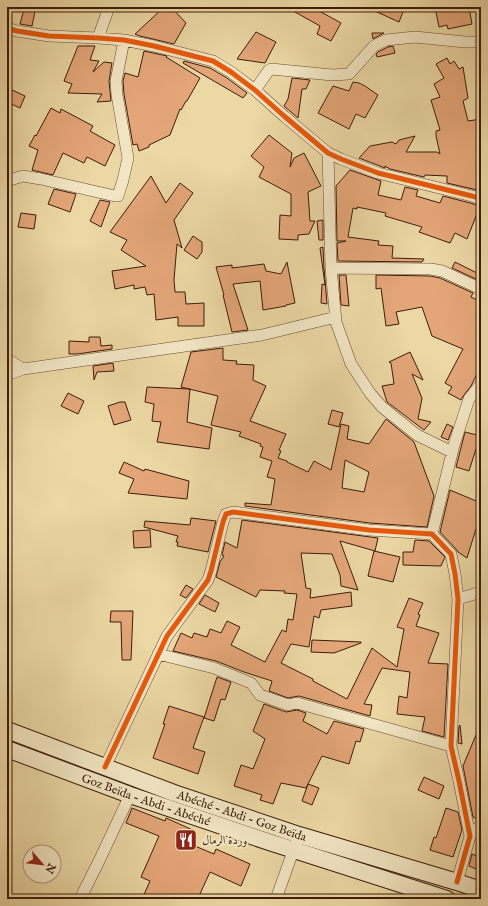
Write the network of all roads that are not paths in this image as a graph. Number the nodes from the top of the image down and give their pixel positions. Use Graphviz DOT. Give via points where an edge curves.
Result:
graph roads {
  1 [pos="108,7"];
  2 [pos="7,28"];
  3 [pos="98,38"];
  4 [pos="124,40"];
  5 [pos="481,42"];
  6 [pos="255,90"];
  7 [pos="328,153"];
  8 [pos="7,181"];
  9 [pos="481,199"];
  10 [pos="332,268"];
  11 [pos="481,289"];
  12 [pos="336,317"];
  13 [pos="7,359"];
  14 [pos="23,369"];
  15 [pos="7,374"];
  16 [pos="481,384"];
  17 [pos="452,452"];
  18 [pos="432,534"];
  19 [pos="481,592"];
  20 [pos="458,599"];
  21 [pos="158,654"];
  22 [pos="7,730"];
  23 [pos="451,746"];
  24 [pos="7,749"];
  25 [pos="105,767"];
  26 [pos="130,795"];
  27 [pos="481,825"];
  28 [pos="470,836"];
  29 [pos="297,843"];
  30 [pos="457,882"];
  31 [pos="481,890"];
  32 [pos="80,899"];
  33 [pos="276,899"];
  34 [pos="447,899"];
  1 -- 3 [label="street"];
  2 -- 3 [label="street" via="50,36"];
  3 -- 4 [label="street"];
  4 -- 6 [label="street" via="213,61"];
  4 -- 8 [label="street" via="116,82 128,158 118,196 23,176"];
  5 -- 6 [label="street" via="415,37 386,40 374,46 349,74 332,76 271,69"];
  6 -- 7 [label="street"];
  7 -- 9 [label="street" via="378,173"];
  7 -- 10 [label="street"];
  10 -- 11 [label="street" via="431,269 442,271"];
  10 -- 12 [label="street"];
  12 -- 14 [label="street" via="262,335"];
  12 -- 17 [label="street" via="351,364 376,401 417,435"];
  13 -- 14 [label="street"];
  14 -- 15 [label="street"];
  16 -- 17 [label="street" via="469,399"];
  17 -- 18 [label="street"];
  18 -- 20 [label="street" via="451,554"];
  18 -- 21 [label="street" via="369,530 233,512 226,514 208,580 167,636"];
  19 -- 20 [label="street"];
  20 -- 23 [label="street"];
  21 -- 23 [label="street" via="214,668 250,682 260,695 288,706 297,703"];
  21 -- 25 [label="street"];
  22 -- 25 [label="main road, Abéché - Abdi - Goz Beïda"];
  23 -- 28 [label="street"];
  24 -- 26 [label="main road, Goz Beïda - Abdi - Abéché"];
  25 -- 29 [label="main road, Abéché - Abdi - Goz Beïda"];
  26 -- 29 [label="main road, Goz Beïda - Abdi - Abéché"];
  26 -- 32 [label="street"];
  27 -- 28 [label="street"];
  28 -- 30 [label="street"];
  29 -- 30 [label="main road, Abéché - Abdi - Goz Beïda"];
  29 -- 33 [label="street"];
  29 -- 34 [label="main road, Goz Beïda - Abdi - Abéché"];
  30 -- 31 [label="main road, Abéché - Abdi - Goz Beïda"];
}
